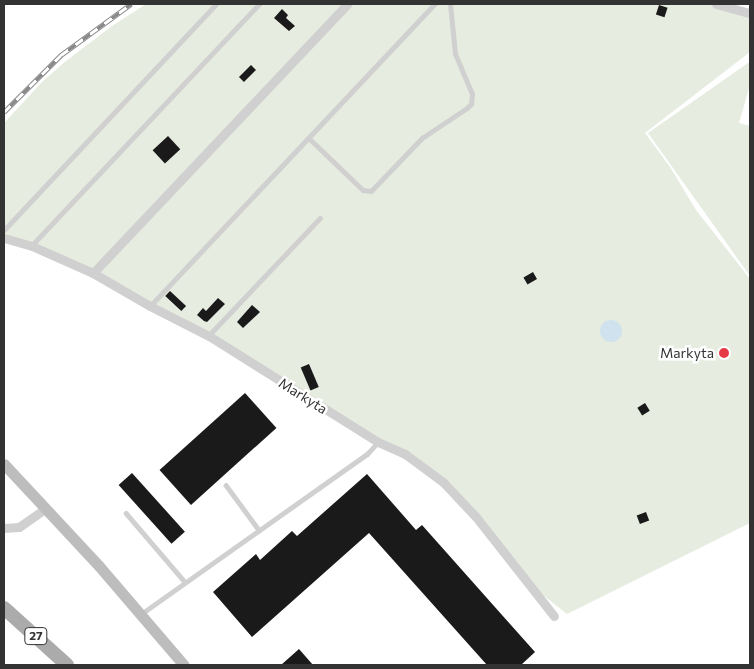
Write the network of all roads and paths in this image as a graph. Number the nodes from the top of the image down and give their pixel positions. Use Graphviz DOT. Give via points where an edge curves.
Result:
graph roads {
  1 [pos="216,4"];
  2 [pos="259,4"];
  3 [pos="347,4"];
  4 [pos="435,4"];
  5 [pos="450,4"];
  6 [pos="716,4"];
  7 [pos="750,13"];
  8 [pos="309,138"];
  9 [pos="320,218"];
  10 [pos="4,230"];
  11 [pos="4,238"];
  12 [pos="32,246"];
  13 [pos="93,273"];
  14 [pos="150,306"];
  15 [pos="208,336"];
  16 [pos="378,442"];
  17 [pos="4,464"];
  18 [pos="226,485"];
  19 [pos="45,509"];
  20 [pos="126,513"];
  21 [pos="4,528"];
  22 [pos="259,530"];
  23 [pos="185,582"];
  24 [pos="4,608"];
  25 [pos="141,614"];
  26 [pos="554,616"];
  27 [pos="67,665"];
  28 [pos="184,665"];
  1 -- 10 [label="lane"];
  2 -- 12 [label="lane"];
  3 -- 13 [label="street"];
  4 -- 8 [label="lane"];
  5 -- 8 [label="lane" via="455,54 472,94 467,108 422,138 371,190 363,190"];
  6 -- 7 [label="street"];
  8 -- 14 [label="lane"];
  9 -- 15 [label="lane"];
  11 -- 12 [label="street, Markyta"];
  12 -- 13 [label="street, Markyta"];
  13 -- 14 [label="street, Markyta"];
  14 -- 15 [label="street, Markyta"];
  15 -- 16 [label="street, Markyta"];
  16 -- 22 [label="lane" via="366,454"];
  16 -- 26 [label="street, Markyta" via="406,454 443,482 476,517"];
  17 -- 19 [label="main road"];
  18 -- 22 [label="lane"];
  19 -- 21 [label="street" via="19,527"];
  19 -- 25 [label="main road"];
  20 -- 23 [label="lane"];
  22 -- 23 [label="lane"];
  23 -- 25 [label="lane"];
  24 -- 27 [label="main road, 27"];
  25 -- 28 [label="main road"];
}
